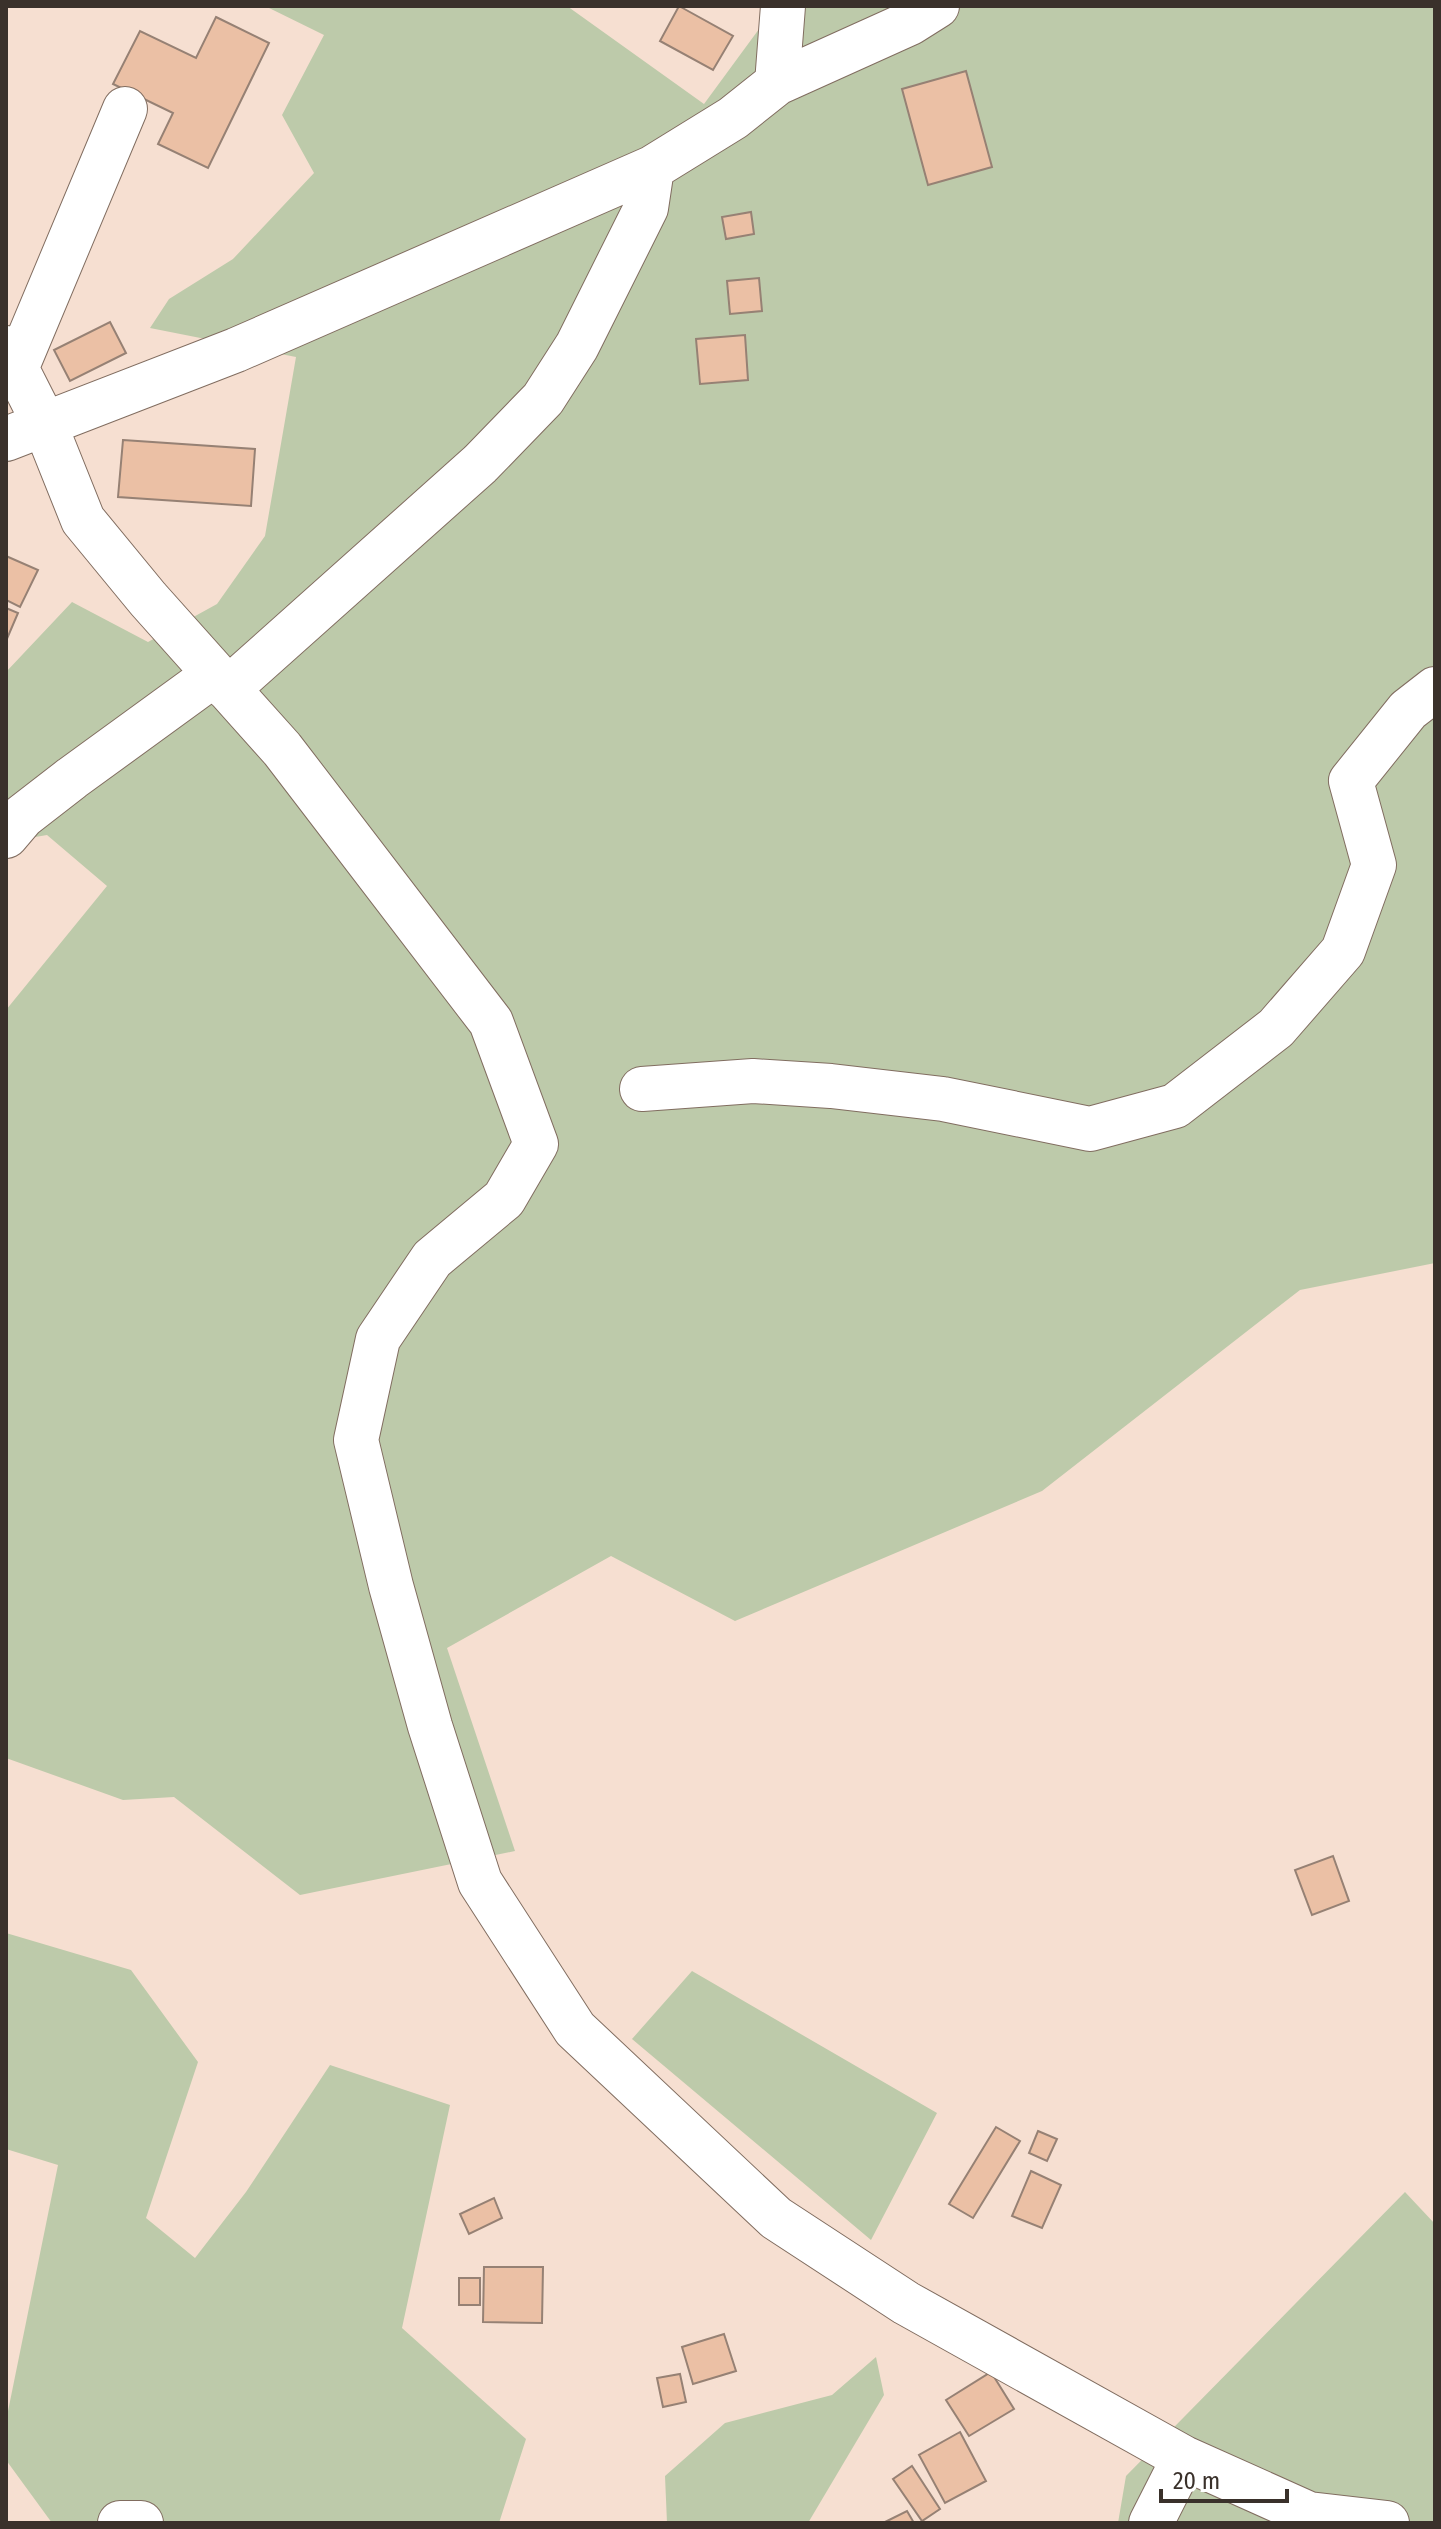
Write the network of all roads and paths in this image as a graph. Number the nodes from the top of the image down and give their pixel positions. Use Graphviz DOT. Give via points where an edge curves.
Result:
graph roads {
  1 [pos="783,6"];
  2 [pos="937,6"];
  3 [pos="777,83"];
  4 [pos="125,109"];
  5 [pos="652,168"];
  6 [pos="11,358"];
  7 [pos="26,432"];
  8 [pos="222,681"];
  9 [pos="1435,689"];
  10 [pos="6,836"];
  11 [pos="642,1089"];
  12 [pos="1184,2458"];
  13 [pos="120,2523"];
  14 [pos="141,2523"];
  15 [pos="1151,2523"];
  16 [pos="1387,2523"];
  1 -- 3 [label="street"];
  2 -- 3 [label="street"];
  3 -- 5 [label="street" via="733,118"];
  4 -- 6 [label="street"];
  5 -- 7 [label="street" via="236,350"];
  5 -- 8 [label="street" via="646,208 577,346 543,399 480,464"];
  6 -- 7 [label="street"];
  7 -- 8 [label="street" via="83,520"];
  8 -- 10 [label="street" via="72,778"];
  8 -- 12 [label="street" via="282,749 491,1022 536,1144 504,1199 432,1259 378,1339 356,1440 422,1698 480,1882 575,2029 776,2218 906,2303"];
  9 -- 11 [label="street" via="1408,710 1351,781 1374,865 1343,951 1276,1028 1175,1106 1090,1129 943,1099 831,1086 753,1081"];
  12 -- 15 [label="street"];
  12 -- 16 [label="street" via="1309,2514"];
  13 -- 14 [label="street"];
}
